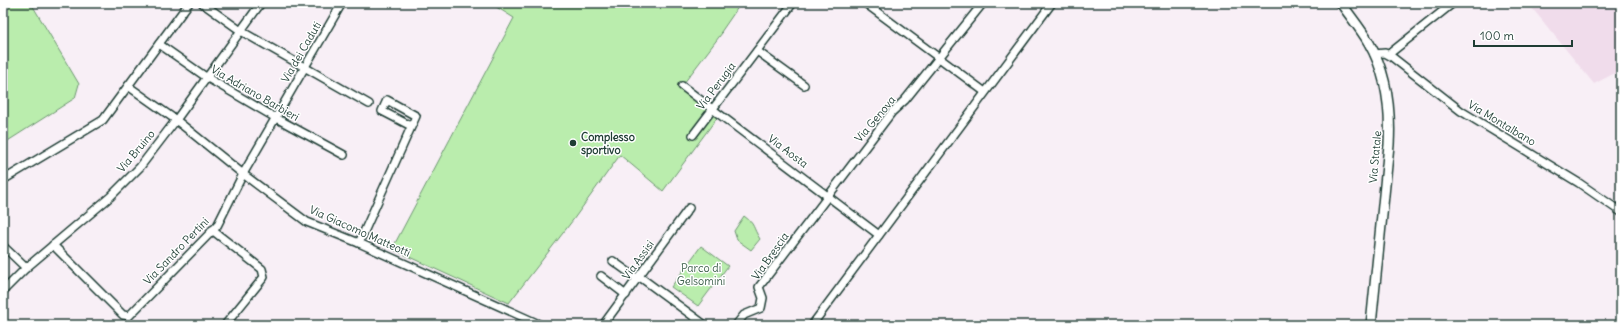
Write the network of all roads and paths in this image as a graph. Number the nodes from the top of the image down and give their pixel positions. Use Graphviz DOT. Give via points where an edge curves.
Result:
graph roads {
  1 [pos="189,3"];
  2 [pos="202,3"];
  3 [pos="260,3"];
  4 [pos="342,3"];
  5 [pos="793,3"];
  6 [pos="865,3"];
  7 [pos="983,3"];
  8 [pos="1341,3"];
  9 [pos="1453,3"];
  10 [pos="1049,4"];
  11 [pos="241,30"];
  12 [pos="159,44"];
  13 [pos="757,51"];
  14 [pos="1374,54"];
  15 [pos="1388,54"];
  16 [pos="940,59"];
  17 [pos="305,68"];
  18 [pos="206,77"];
  19 [pos="804,85"];
  20 [pos="128,86"];
  21 [pos="682,86"];
  22 [pos="985,92"];
  23 [pos="369,104"];
  24 [pos="713,108"];
  25 [pos="276,118"];
  26 [pos="176,120"];
  27 [pos="412,126"];
  28 [pos="693,135"];
  29 [pos="344,154"];
  30 [pos="243,174"];
  31 [pos="3,180"];
  32 [pos="828,196"];
  33 [pos="689,208"];
  34 [pos="1621,212"];
  35 [pos="212,230"];
  36 [pos="880,235"];
  37 [pos="359,243"];
  38 [pos="53,245"];
  39 [pos="3,246"];
  40 [pos="613,261"];
  41 [pos="26,268"];
  42 [pos="601,276"];
  43 [pos="638,278"];
  44 [pos="3,291"];
  45 [pos="626,294"];
  46 [pos="225,325"];
  47 [pos="541,325"];
  48 [pos="603,325"];
  49 [pos="705,325"];
  50 [pos="736,325"];
  51 [pos="812,325"];
  52 [pos="1371,325"];
  1 -- 12 [label="street"];
  2 -- 11 [label="street"];
  3 -- 11 [label="street, Via Bruino"];
  4 -- 17 [label="street, Via dei Caduti"];
  5 -- 13 [label="street, Via Perugia"];
  6 -- 16 [label="street"];
  7 -- 16 [label="street, Via Genova"];
  8 -- 14 [label="main road, Via Statale"];
  9 -- 15 [label="street"];
  10 -- 22 [label="street"];
  11 -- 17 [label="street"];
  11 -- 18 [label="street, Via Bruino"];
  12 -- 18 [label="street, Via Adriano Barbieri"];
  12 -- 20 [label="street"];
  13 -- 19 [label="street"];
  13 -- 24 [label="street, Via Perugia"];
  14 -- 15 [label="street"];
  14 -- 52 [label="main road, Via Statale" via="1386,89 1390,129"];
  15 -- 34 [label="street, Via Montalbano" via="1461,111 1579,183"];
  16 -- 22 [label="street"];
  16 -- 32 [label="street, Via Genova" via="892,112"];
  17 -- 23 [label="street"];
  17 -- 25 [label="street, Via dei Caduti"];
  18 -- 25 [label="street, Via Adriano Barbieri"];
  18 -- 26 [label="street, Via Bruino"];
  20 -- 26 [label="street, Via Giacomo Matteotti"];
  20 -- 31 [label="street" via="103,120"];
  21 -- 24 [label="street, Via Aosta"];
  22 -- 36 [label="street"];
  24 -- 28 [label="street, Via Perugia"];
  24 -- 32 [label="street, Via Aosta"];
  25 -- 29 [label="street, Via Adriano Barbieri"];
  25 -- 30 [label="street, Via dei Caduti"];
  26 -- 30 [label="street, Via Giacomo Matteotti"];
  26 -- 38 [label="street, Via Bruino" via="140,167 110,197"];
  27 -- 27 [label="street" via="416,116 387,100 382,110"];
  27 -- 37 [label="street"];
  30 -- 35 [label="street, Via Sandro Pertini" via="217,226"];
  30 -- 37 [label="street, Via Giacomo Matteotti" via="307,222"];
  32 -- 36 [label="street, Via Aosta"];
  32 -- 50 [label="street, Via Brescia" via="759,287 763,298 761,308 744,315"];
  33 -- 43 [label="street, Via Assisi"];
  35 -- 38 [label="street, Via Sandro Pertini" via="129,316 123,315"];
  35 -- 46 [label="street" via="262,269 264,276"];
  36 -- 51 [label="street"];
  37 -- 47 [label="street, Via Giacomo Matteotti"];
  38 -- 41 [label="street, Via Bruino"];
  39 -- 41 [label="street"];
  40 -- 43 [label="street"];
  41 -- 44 [label="street, Via Bruino"];
  42 -- 45 [label="street"];
  43 -- 45 [label="street, Via Assisi"];
  43 -- 49 [label="street"];
  45 -- 48 [label="street, Via Assisi"];
}
